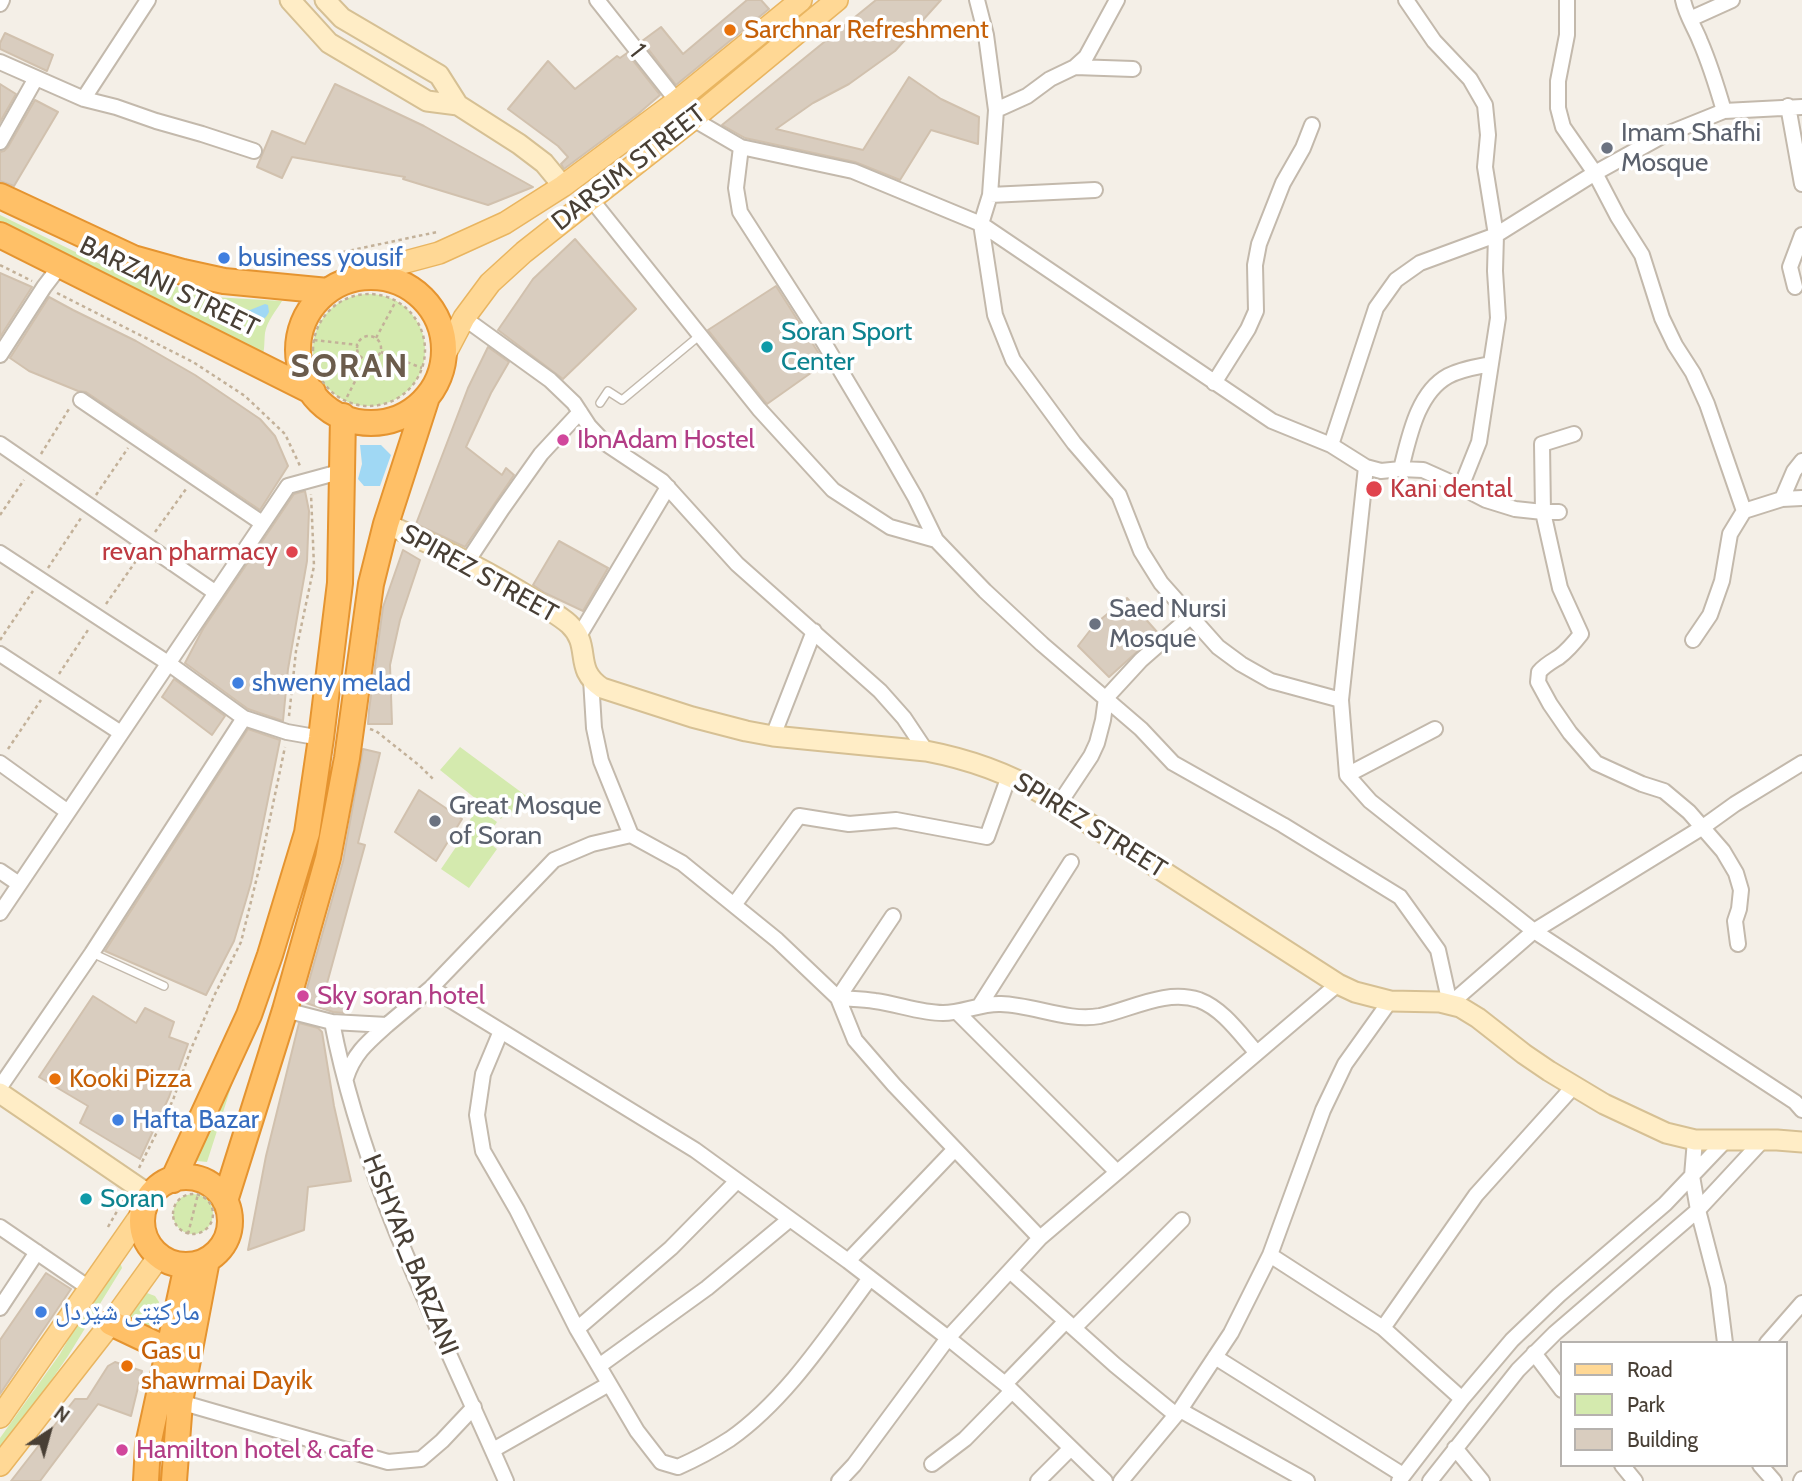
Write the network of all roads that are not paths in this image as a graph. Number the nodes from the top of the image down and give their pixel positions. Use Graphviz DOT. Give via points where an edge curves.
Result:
graph roads {
  1 [pos="147,0"];
  2 [pos="290,0"];
  3 [pos="325,0"];
  4 [pos="597,0"];
  5 [pos="801,0"];
  6 [pos="837,0"];
  7 [pos="977,0"];
  8 [pos="1117,0"];
  9 [pos="1406,0"];
  10 [pos="1567,0"];
  11 [pos="1683,0"];
  12 [pos="1732,0"];
  13 [pos="1690,19"];
  14 [pos="0,62"];
  15 [pos="1075,67"];
  16 [pos="1133,69"];
  17 [pos="36,78"];
  18 [pos="84,98"];
  19 [pos="677,101"];
  20 [pos="458,105"];
  21 [pos="1795,106"];
  22 [pos="996,110"];
  23 [pos="1724,111"];
  24 [pos="693,118"];
  25 [pos="1312,125"];
  26 [pos="0,142"];
  27 [pos="741,146"];
  28 [pos="254,151"];
  29 [pos="1595,173"];
  30 [pos="1802,184"];
  31 [pos="563,186"];
  32 [pos="1095,190"];
  33 [pos="990,195"];
  34 [pos="0,196"];
  35 [pos="590,199"];
  36 [pos="981,224"];
  37 [pos="0,235"];
  38 [pos="1802,235"];
  39 [pos="1496,236"];
  40 [pos="60,266"];
  41 [pos="363,277"];
  42 [pos="1795,287"];
  43 [pos="328,291"];
  44 [pos="464,318"];
  45 [pos="699,336"];
  46 [pos="0,355"];
  47 [pos="444,356"];
  48 [pos="1491,364"];
  49 [pos="1214,383"];
  50 [pos="313,392"];
  51 [pos="427,397"];
  52 [pos="81,400"];
  53 [pos="600,403"];
  54 [pos="344,408"];
  55 [pos="580,412"];
  56 [pos="1574,434"];
  57 [pos="0,444"];
  58 [pos="1331,446"];
  59 [pos="1802,461"];
  60 [pos="1366,467"];
  61 [pos="1401,469"];
  62 [pos="343,471"];
  63 [pos="668,487"];
  64 [pos="1461,487"];
  65 [pos="1802,498"];
  66 [pos="1782,499"];
  67 [pos="1744,511"];
  68 [pos="1542,512"];
  69 [pos="1559,512"];
  70 [pos="262,523"];
  71 [pos="386,524"];
  72 [pos="936,540"];
  73 [pos="0,552"];
  74 [pos="467,562"];
  75 [pos="216,593"];
  76 [pos="1190,617"];
  77 [pos="814,631"];
  78 [pos="579,636"];
  79 [pos="1693,640"];
  80 [pos="0,654"];
  81 [pos="168,663"];
  82 [pos="591,679"];
  83 [pos="1106,698"];
  84 [pos="1341,700"];
  85 [pos="244,718"];
  86 [pos="1435,729"];
  87 [pos="121,733"];
  88 [pos="773,736"];
  89 [pos="321,738"];
  90 [pos="926,751"];
  91 [pos="1802,763"];
  92 [pos="0,764"];
  93 [pos="1347,775"];
  94 [pos="1009,776"];
  95 [pos="1059,804"];
  96 [pos="68,812"];
  97 [pos="1703,827"];
  98 [pos="631,835"];
  99 [pos="1071,862"];
  100 [pos="0,871"];
  101 [pos="19,884"];
  102 [pos="734,905"];
  103 [pos="0,913"];
  104 [pos="893,916"];
  105 [pos="1534,931"];
  106 [pos="1738,944"];
  107 [pos="92,953"];
  108 [pos="1338,984"];
  109 [pos="164,986"];
  110 [pos="431,988"];
  111 [pos="838,998"];
  112 [pos="1390,1001"];
  113 [pos="1450,1004"];
  114 [pos="979,1005"];
  115 [pos="285,1010"];
  116 [pos="957,1012"];
  117 [pos="332,1022"];
  118 [pos="387,1025"];
  119 [pos="501,1031"];
  120 [pos="1257,1053"];
  121 [pos="345,1080"];
  122 [pos="1574,1086"];
  123 [pos="0,1087"];
  124 [pos="0,1093"];
  125 [pos="1802,1110"];
  126 [pos="1695,1140"];
  127 [pos="1763,1140"];
  128 [pos="1725,1141"];
  129 [pos="1802,1142"];
  130 [pos="955,1149"];
  131 [pos="1117,1172"];
  132 [pos="1692,1176"];
  133 [pos="173,1180"];
  134 [pos="737,1181"];
  135 [pos="225,1201"];
  136 [pos="148,1203"];
  137 [pos="1698,1210"];
  138 [pos="790,1219"];
  139 [pos="1182,1220"];
  140 [pos="0,1227"];
  141 [pos="1040,1238"];
  142 [pos="119,1245"];
  143 [pos="37,1252"];
  144 [pos="1270,1255"];
  145 [pos="155,1261"];
  146 [pos="848,1261"];
  147 [pos="197,1262"];
  148 [pos="1010,1270"];
  149 [pos="870,1278"];
  150 [pos="89,1288"];
  151 [pos="1802,1303"];
  152 [pos="0,1308"];
  153 [pos="111,1322"];
  154 [pos="1070,1325"];
  155 [pos="1383,1328"];
  156 [pos="577,1329"];
  157 [pos="948,1338"];
  158 [pos="1725,1341"];
  159 [pos="1769,1341"];
  160 [pos="169,1350"];
  161 [pos="1534,1353"];
  162 [pos="1215,1357"];
  163 [pos="599,1366"];
  164 [pos="609,1384"];
  165 [pos="1560,1387"];
  166 [pos="1009,1388"];
  167 [pos="1462,1399"];
  168 [pos="180,1402"];
  169 [pos="474,1407"];
  170 [pos="1178,1413"];
  171 [pos="0,1417"];
  172 [pos="1071,1448"];
  173 [pos="1455,1448"];
  174 [pos="493,1450"];
  175 [pos="932,1464"];
  176 [pos="0,1465"];
  177 [pos="1624,1467"];
  178 [pos="1762,1467"];
  179 [pos="1401,1478"];
  180 [pos="146,1481"];
  181 [pos="174,1481"];
  182 [pos="506,1481"];
  183 [pos="839,1481"];
  184 [pos="1038,1481"];
  185 [pos="1105,1481"];
  186 [pos="1121,1481"];
  187 [pos="1307,1481"];
  188 [pos="1430,1481"];
  189 [pos="1482,1481"];
  190 [pos="1635,1481"];
  191 [pos="1774,1481"];
  1 -- 18 [label="street"];
  2 -- 20 [label="main road" via="329,43 427,101"];
  3 -- 20 [label="main road" via="342,18 439,75"];
  4 -- 19 [label="street, 1"];
  5 -- 19 [label="main road"];
  6 -- 24 [label="main road, DARSIM STREET"];
  7 -- 22 [label="street"];
  8 -- 15 [label="street" via="1086,57"];
  9 -- 39 [label="street" via="1434,41 1470,79 1485,105 1485,167"];
  10 -- 29 [label="street" via="1558,108 1563,127"];
  11 -- 13 [label="street"];
  12 -- 13 [label="street"];
  13 -- 23 [label="street"];
  14 -- 17 [label="street"];
  15 -- 16 [label="street"];
  15 -- 22 [label="street"];
  17 -- 18 [label="street"];
  17 -- 26 [label="street"];
  18 -- 28 [label="street"];
  19 -- 31 [label="main road"];
  20 -- 31 [label="main road" via="544,163"];
  21 -- 23 [label="street"];
  21 -- 30 [label="street"];
  22 -- 33 [label="street"];
  23 -- 29 [label="street" via="1662,136"];
  24 -- 27 [label="street"];
  24 -- 35 [label="main road, DARSIM STREET"];
  25 -- 49 [label="street" via="1259,244 1256,311"];
  27 -- 36 [label="street" via="853,171"];
  27 -- 72 [label="street" via="736,188 740,212 823,341"];
  29 -- 39 [label="street"];
  29 -- 67 [label="street" via="1642,255 1662,318 1707,404"];
  31 -- 41 [label="main road" via="505,223 458,245"];
  32 -- 33 [label="street"];
  33 -- 36 [label="street"];
  34 -- 43 [label="highway, BARZANI STREET" via="133,258 223,281"];
  35 -- 44 [label="main road, DARSIM STREET" via="490,283"];
  35 -- 45 [label="street"];
  36 -- 49 [label="street"];
  36 -- 76 [label="street" via="995,315 1013,360 1119,495 1141,551"];
  37 -- 40 [label="highway, BARZANI STREET"];
  38 -- 42 [label="street" via="1790,267"];
  39 -- 48 [label="street" via="1498,318"];
  39 -- 58 [label="street" via="1420,262 1396,280 1376,307"];
  40 -- 46 [label="street"];
  40 -- 50 [label="highway, BARZANI STREET"];
  41 -- 43 [label="highway"];
  41 -- 47 [label="highway" via="395,281 414,290 440,324"];
  43 -- 50 [label="highway" via="306,318 299,340 303,375"];
  44 -- 47 [label="main road, DARSIM STREET"];
  44 -- 55 [label="street" via="550,380"];
  45 -- 53 [label="lane" via="622,400 608,391"];
  45 -- 72 [label="street" via="833,490 890,527"];
  47 -- 51 [label="highway" via="439,378"];
  48 -- 61 [label="street" via="1446,377 1432,389 1413,421"];
  48 -- 64 [label="street" via="1479,442"];
  49 -- 58 [label="street" via="1272,421"];
  50 -- 54 [label="highway, BARZANI STREET" via="328,407"];
  51 -- 54 [label="highway" via="388,421 365,422"];
  51 -- 71 [label="highway"];
  52 -- 70 [label="street"];
  54 -- 62 [label="highway"];
  55 -- 63 [label="street" via="605,443"];
  55 -- 74 [label="street" via="541,454"];
  56 -- 68 [label="street" via="1542,444"];
  57 -- 75 [label="street"];
  58 -- 60 [label="street"];
  59 -- 66 [label="street"];
  60 -- 61 [label="street"];
  60 -- 84 [label="street"];
  61 -- 64 [label="street" via="1423,470"];
  62 -- 70 [label="street" via="288,486"];
  62 -- 89 [label="highway" via="340,583"];
  63 -- 77 [label="street" via="737,564"];
  63 -- 78 [label="street"];
  64 -- 68 [label="street" via="1515,509"];
  65 -- 66 [label="street"];
  66 -- 67 [label="street"];
  67 -- 79 [label="street" via="1730,534 1710,615"];
  68 -- 69 [label="street"];
  68 -- 97 [label="street" via="1560,588 1581,634 1546,664 1538,682 1570,733 1596,762 1664,791"];
  70 -- 75 [label="street"];
  71 -- 74 [label="main road, SPIREZ STREET"];
  71 -- 115 [label="highway" via="371,584 328,858"];
  72 -- 83 [label="street" via="1042,644"];
  73 -- 81 [label="street"];
  74 -- 78 [label="main road, SPIREZ STREET" via="566,621"];
  75 -- 81 [label="street"];
  76 -- 83 [label="street"];
  76 -- 84 [label="street" via="1218,647 1271,681"];
  77 -- 88 [label="street"];
  77 -- 90 [label="street" via="880,691"];
  78 -- 82 [label="main road, SPIREZ STREET" via="583,664"];
  80 -- 87 [label="street"];
  81 -- 85 [label="street"];
  81 -- 87 [label="street"];
  82 -- 88 [label="main road, SPIREZ STREET" via="601,688 656,706"];
  82 -- 98 [label="street" via="601,761"];
  83 -- 95 [label="street" via="1097,743"];
  83 -- 113 [label="street" via="1172,763 1400,897 1438,950"];
  84 -- 93 [label="street"];
  85 -- 89 [label="street"];
  85 -- 107 [label="street"];
  86 -- 93 [label="street"];
  87 -- 96 [label="street"];
  88 -- 90 [label="main road, SPIREZ STREET"];
  89 -- 133 [label="highway" via="307,833 266,967 249,1015"];
  90 -- 94 [label="main road, SPIREZ STREET"];
  91 -- 97 [label="street"];
  92 -- 96 [label="street"];
  93 -- 105 [label="street" via="1370,801"];
  94 -- 95 [label="main road, SPIREZ STREET"];
  94 -- 102 [label="street" via="987,837 896,820 849,824 799,816"];
  95 -- 108 [label="main road, SPIREZ STREET"];
  96 -- 101 [label="street"];
  97 -- 105 [label="street"];
  97 -- 106 [label="street" via="1736,873 1741,890 1735,921"];
  98 -- 102 [label="street" via="682,863"];
  98 -- 110 [label="street" via="554,860"];
  99 -- 114 [label="street"];
  100 -- 101 [label="street"];
  101 -- 103 [label="street"];
  102 -- 111 [label="street"];
  104 -- 111 [label="street"];
  105 -- 113 [label="street"];
  105 -- 125 [label="street"];
  107 -- 109 [label="lane"];
  107 -- 123 [label="street"];
  108 -- 112 [label="main road, SPIREZ STREET"];
  108 -- 120 [label="street"];
  110 -- 118 [label="street"];
  110 -- 119 [label="street"];
  111 -- 116 [label="street"];
  111 -- 130 [label="street" via="855,1040"];
  112 -- 113 [label="main road, SPIREZ STREET"];
  112 -- 144 [label="street" via="1345,1064 1323,1110"];
  113 -- 122 [label="main road, SPIREZ STREET" via="1469,1012"];
  114 -- 116 [label="street"];
  114 -- 120 [label="street" via="999,1003 1070,1017 1099,1016 1178,996 1217,1009"];
  115 -- 117 [label="street"];
  115 -- 135 [label="highway"];
  116 -- 131 [label="street"];
  117 -- 118 [label="street"];
  117 -- 121 [label="street, HSHYAR_BARZANI"];
  118 -- 121 [label="street" via="351,1063"];
  119 -- 134 [label="street" via="695,1150"];
  119 -- 156 [label="street" via="483,1073 477,1115 483,1151"];
  120 -- 131 [label="street"];
  121 -- 169 [label="street, HSHYAR_BARZANI" via="396,1232"];
  122 -- 126 [label="main road, SPIREZ STREET" via="1634,1119"];
  122 -- 155 [label="street" via="1476,1195"];
  124 -- 136 [label="main road"];
  126 -- 128 [label="main road, SPIREZ STREET"];
  126 -- 132 [label="street"];
  127 -- 128 [label="main road, SPIREZ STREET"];
  127 -- 129 [label="main road, SPIREZ STREET"];
  127 -- 137 [label="street"];
  128 -- 132 [label="street"];
  130 -- 141 [label="street"];
  130 -- 146 [label="street"];
  131 -- 141 [label="street"];
  132 -- 137 [label="street"];
  132 -- 167 [label="street" via="1535,1317"];
  133 -- 135 [label="highway" via="203,1181"];
  133 -- 136 [label="highway" via="160,1186"];
  134 -- 138 [label="street"];
  134 -- 156 [label="street" via="671,1248"];
  135 -- 147 [label="highway" via="228,1235 218,1252"];
  136 -- 142 [label="main road"];
  136 -- 145 [label="highway" via="143,1222"];
  137 -- 158 [label="street" via="1718,1287"];
  137 -- 161 [label="street"];
  138 -- 146 [label="street"];
  138 -- 163 [label="street" via="707,1288"];
  139 -- 154 [label="street"];
  140 -- 143 [label="street"];
  141 -- 148 [label="street"];
  142 -- 145 [label="main road"];
  142 -- 150 [label="main road"];
  143 -- 150 [label="street"];
  143 -- 152 [label="street"];
  144 -- 155 [label="street"];
  144 -- 162 [label="street"];
  145 -- 147 [label="highway"];
  145 -- 153 [label="main road"];
  146 -- 149 [label="street"];
  147 -- 160 [label="highway"];
  147 -- 168 [label="highway"];
  148 -- 154 [label="street"];
  148 -- 157 [label="street"];
  149 -- 157 [label="street"];
  149 -- 164 [label="street" via="794,1379 764,1410 731,1438 678,1468 661,1462"];
  150 -- 171 [label="main road"];
  151 -- 159 [label="street"];
  153 -- 160 [label="highway"];
  153 -- 176 [label="main road"];
  154 -- 166 [label="street"];
  154 -- 170 [label="street"];
  155 -- 167 [label="street"];
  156 -- 163 [label="street"];
  157 -- 166 [label="street"];
  157 -- 183 [label="street"];
  160 -- 180 [label="highway" via="148,1445"];
  161 -- 165 [label="street"];
  161 -- 173 [label="street"];
  162 -- 170 [label="street"];
  162 -- 179 [label="street"];
  163 -- 164 [label="street"];
  164 -- 174 [label="street"];
  166 -- 172 [label="street"];
  166 -- 175 [label="street" via="965,1439"];
  167 -- 179 [label="street"];
  168 -- 169 [label="street" via="388,1462 421,1459"];
  168 -- 181 [label="highway"];
  169 -- 174 [label="street, HSHYAR_BARZANI"];
  170 -- 186 [label="street"];
  170 -- 187 [label="street"];
  172 -- 184 [label="street"];
  172 -- 185 [label="street"];
  173 -- 188 [label="street"];
  173 -- 189 [label="street"];
  174 -- 182 [label="street, HSHYAR_BARZANI"];
  177 -- 190 [label="street"];
  178 -- 191 [label="street"];
}
